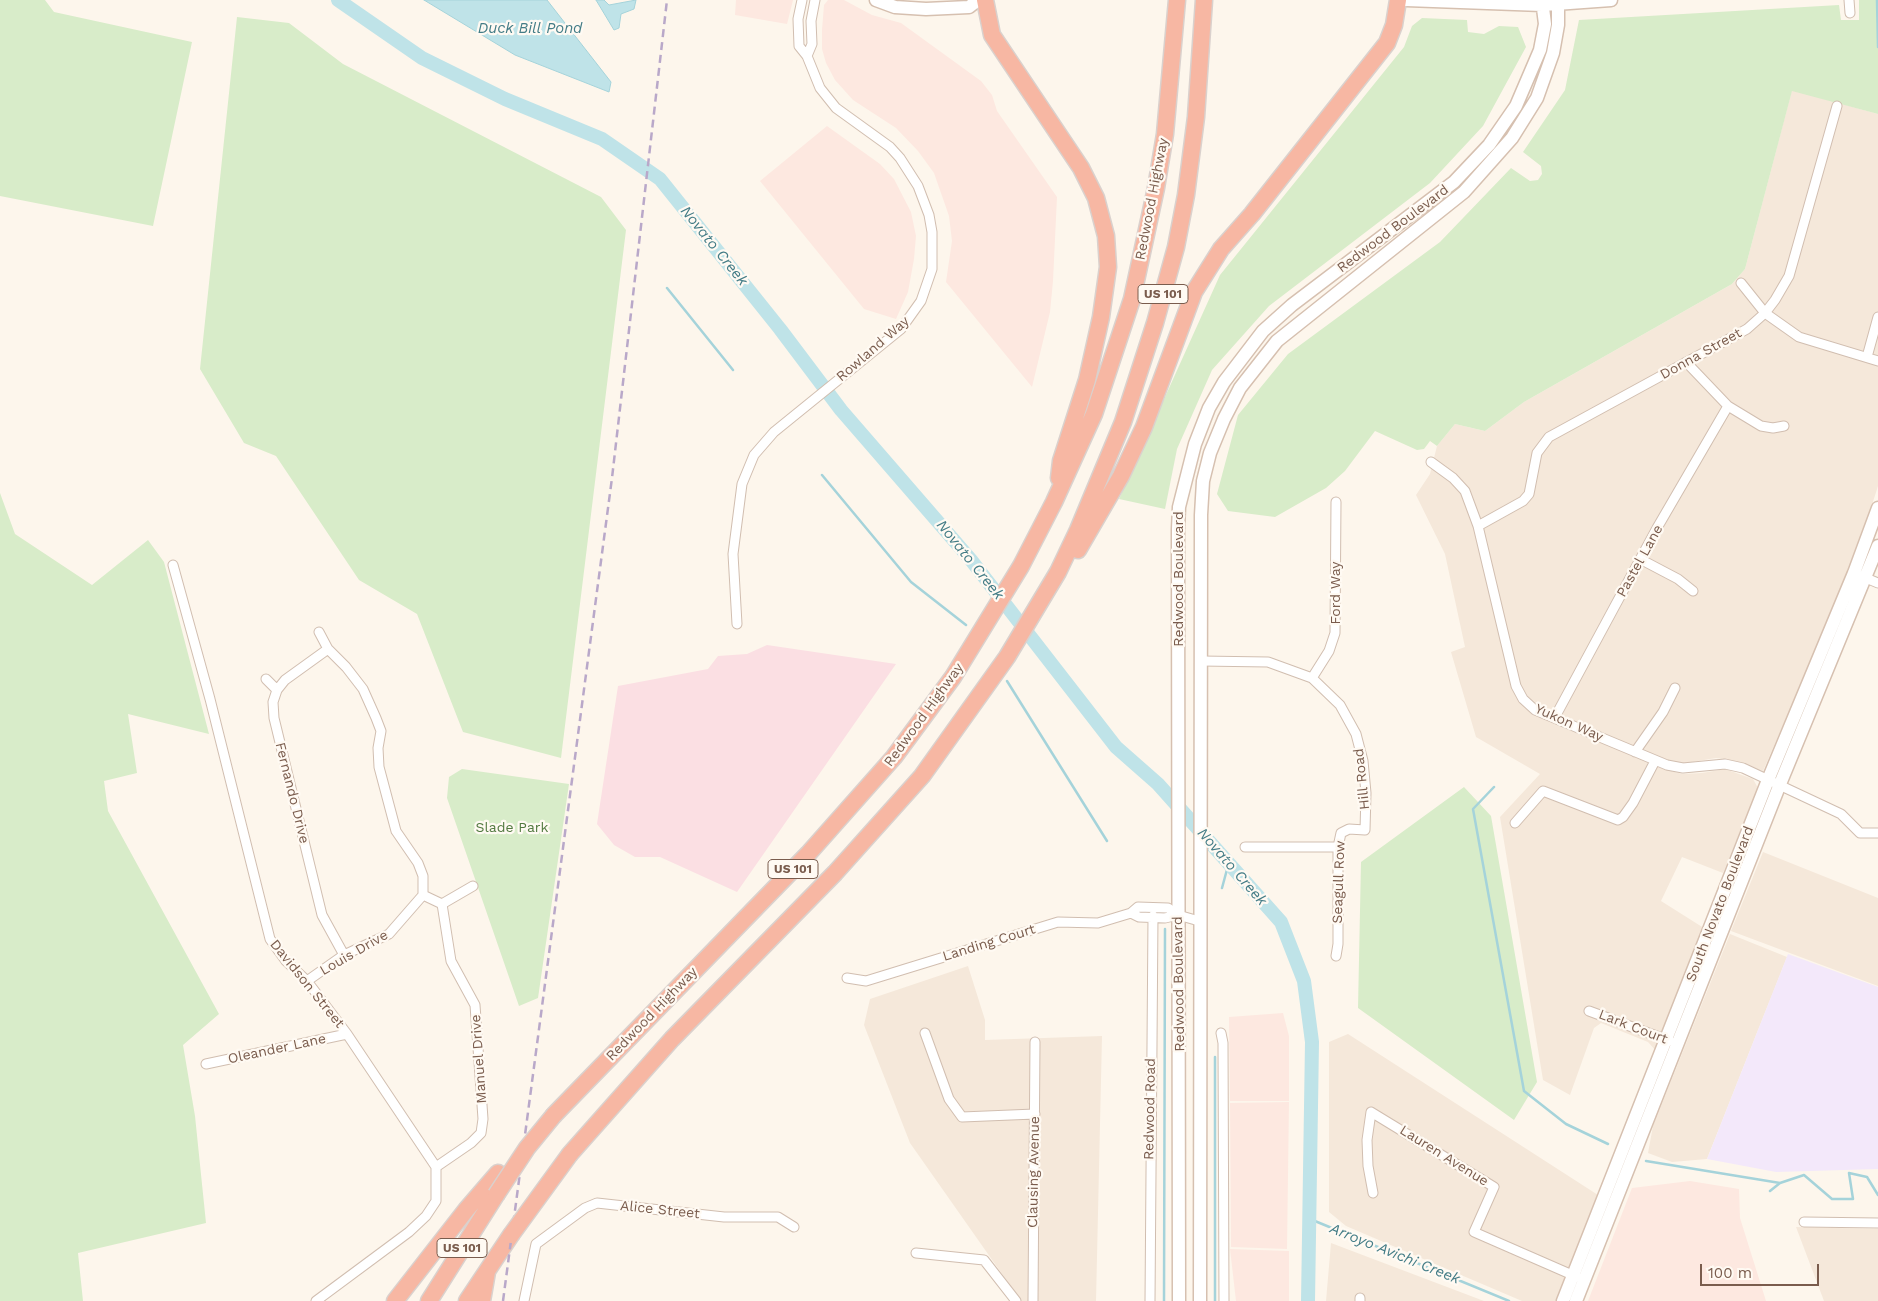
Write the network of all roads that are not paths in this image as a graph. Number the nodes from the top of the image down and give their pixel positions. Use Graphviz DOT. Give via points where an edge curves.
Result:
graph roads {
  1 [pos="802,0"];
  2 [pos="815,0"];
  3 [pos="876,0"];
  4 [pos="978,0"];
  5 [pos="985,0"];
  6 [pos="1177,0"];
  7 [pos="1204,0"];
  8 [pos="1398,0"];
  9 [pos="1406,0"];
  10 [pos="1611,0"];
  11 [pos="1849,0"];
  12 [pos="1542,2"];
  13 [pos="1558,2"];
  14 [pos="920,9"];
  15 [pos="1850,13"];
  16 [pos="990,31"];
  17 [pos="807,56"];
  18 [pos="1836,106"];
  19 [pos="1489,145"];
  20 [pos="1499,154"];
  21 [pos="1409,218"];
  22 [pos="1418,229"];
  23 [pos="1391,231"];
  24 [pos="1400,243"];
  25 [pos="1740,283"];
  26 [pos="1765,313"];
  27 [pos="1878,317"];
  28 [pos="1867,357"];
  29 [pos="1878,360"];
  30 [pos="1686,362"];
  31 [pos="1728,406"];
  32 [pos="1784,426"];
  33 [pos="1431,462"];
  34 [pos="1054,502"];
  35 [pos="1336,502"];
  36 [pos="1878,508"];
  37 [pos="1478,526"];
  38 [pos="1878,546"];
  39 [pos="1640,559"];
  40 [pos="173,565"];
  41 [pos="1058,572"];
  42 [pos="1854,573"];
  43 [pos="1872,581"];
  44 [pos="1693,591"];
  45 [pos="737,624"];
  46 [pos="318,632"];
  47 [pos="328,649"];
  48 [pos="1179,661"];
  49 [pos="1201,661"];
  50 [pos="1312,678"];
  51 [pos="266,680"];
  52 [pos="1675,688"];
  53 [pos="277,690"];
  54 [pos="1555,718"];
  55 [pos="1635,752"];
  56 [pos="1656,761"];
  57 [pos="1774,782"];
  58 [pos="1515,823"];
  59 [pos="1365,830"];
  60 [pos="1878,833"];
  61 [pos="1245,847"];
  62 [pos="1338,847"];
  63 [pos="473,886"];
  64 [pos="424,895"];
  65 [pos="442,904"];
  66 [pos="1131,913"];
  67 [pos="1178,915"];
  68 [pos="1154,916"];
  69 [pos="1199,920"];
  70 [pos="344,955"];
  71 [pos="1336,956"];
  72 [pos="848,978"];
  73 [pos="307,981"];
  74 [pos="1589,1011"];
  75 [pos="1221,1033"];
  76 [pos="347,1034"];
  77 [pos="925,1034"];
  78 [pos="1035,1042"];
  79 [pos="1672,1042"];
  80 [pos="206,1064"];
  81 [pos="1034,1114"];
  82 [pos="554,1115"];
  83 [pos="436,1167"];
  84 [pos="1373,1193"];
  85 [pos="1804,1222"];
  86 [pos="1878,1223"];
  87 [pos="794,1227"];
  88 [pos="916,1253"];
  89 [pos="488,1268"];
  90 [pos="1578,1278"];
  91 [pos="483,1299"];
  92 [pos="316,1301"];
  93 [pos="395,1301"];
  94 [pos="429,1301"];
  95 [pos="467,1301"];
  96 [pos="524,1301"];
  97 [pos="1016,1301"];
  98 [pos="1032,1301"];
  99 [pos="1150,1301"];
  100 [pos="1179,1301"];
  101 [pos="1200,1301"];
  102 [pos="1224,1301"];
  103 [pos="1563,1301"];
  104 [pos="1576,1301"];
  1 -- 17 [label="street, Rowland Way" via="798,19 799,46"];
  2 -- 17 [label="street" via="811,21 812,44"];
  3 -- 14 [label="main road"];
  4 -- 14 [label="main road" via="969,6"];
  5 -- 16 [label="highway"];
  6 -- 34 [label="highway, Redwood Highway / US 101" via="1165,134 1132,299 1094,414"];
  7 -- 41 [label="highway, US 101" via="1195,126 1176,247 1123,422"];
  8 -- 41 [label="highway" via="1387,43 1221,249 1208,270 1185,314 1144,427 1121,476 1082,545"];
  9 -- 12 [label="main road"];
  10 -- 13 [label="main road"];
  11 -- 15 [label="street"];
  12 -- 13 [label="main road"];
  12 -- 19 [label="main road, Redwood Boulevard" via="1545,24 1540,50 1516,106"];
  13 -- 20 [label="main road, Redwood Boulevard" via="1554,53 1537,98"];
  14 -- 16 [label="main road" via="929,15 973,12 982,15"];
  16 -- 34 [label="highway" via="1081,168 1096,198 1106,236 1108,267 1101,318"];
  17 -- 45 [label="street, Rowland Way" via="820,88 836,108 890,147 918,186 932,232 932,268 927,286 901,329 789,419 763,443 747,467 732,554"];
  18 -- 26 [label="street, Donna Street" via="1789,276"];
  19 -- 20 [label="main road"];
  19 -- 21 [label="main road, Redwood Boulevard" via="1454,182"];
  20 -- 22 [label="main road, Redwood Boulevard" via="1464,192"];
  21 -- 22 [label="main road"];
  21 -- 23 [label="main road, Redwood Boulevard"];
  22 -- 24 [label="main road, Redwood Boulevard"];
  23 -- 24 [label="main road"];
  23 -- 48 [label="main road, Redwood Boulevard" via="1292,305 1263,331 1224,382 1209,408 1195,444 1179,507"];
  24 -- 49 [label="main road, Redwood Boulevard" via="1277,340 1240,388 1224,419 1203,481"];
  25 -- 26 [label="street"];
  26 -- 28 [label="street" via="1799,337"];
  26 -- 30 [label="street, Donna Street" via="1747,328"];
  27 -- 28 [label="street"];
  28 -- 29 [label="street"];
  30 -- 31 [label="street"];
  30 -- 37 [label="street, Donna Street" via="1549,437 1537,453 1529,494 1523,501"];
  31 -- 32 [label="street" via="1760,426"];
  31 -- 39 [label="street, Pastel Lane"];
  33 -- 37 [label="street, Yukon Way" via="1454,478 1465,491"];
  34 -- 82 [label="highway, Redwood Highway / US 101" via="1021,566 983,628 927,714 894,757 852,806"];
  35 -- 50 [label="street, Ford Way" via="1335,632 1329,651"];
  36 -- 42 [label="main road, South Novato Boulevard"];
  37 -- 54 [label="street, Yukon Way" via="1516,686 1523,699 1535,710"];
  38 -- 43 [label="main road, South Novato Boulevard"];
  39 -- 44 [label="street" via="1678,579"];
  39 -- 54 [label="street, Pastel Lane"];
  40 -- 73 [label="street, Davidson Street" via="270,939 286,961"];
  41 -- 89 [label="highway, US 101, bridge" via="1007,657 952,736 882,821 672,1039 570,1154"];
  42 -- 43 [label="street"];
  42 -- 57 [label="main road, South Novato Boulevard"];
  43 -- 57 [label="main road, South Novato Boulevard"];
  46 -- 47 [label="street"];
  47 -- 53 [label="street" via="285,680"];
  47 -- 64 [label="street" via="346,667 376,718 381,731 378,748 380,767 396,831 418,863 423,876"];
  48 -- 49 [label="main road"];
  48 -- 67 [label="main road, Redwood Boulevard"];
  49 -- 50 [label="street, Hill Road" via="1268,662"];
  49 -- 69 [label="main road, Redwood Boulevard"];
  50 -- 59 [label="street, Hill Road" via="1340,705 1356,734 1366,793"];
  51 -- 53 [label="street"];
  52 -- 55 [label="street"];
  53 -- 70 [label="street, Fernando Drive" via="273,702 274,718 322,915"];
  54 -- 55 [label="street, Yukon Way"];
  55 -- 56 [label="street, Yukon Way"];
  56 -- 57 [label="street, Yukon Way" via="1683,768 1725,764 1744,768"];
  56 -- 58 [label="street" via="1633,803 1618,820 1543,791"];
  57 -- 60 [label="street, Yukon Way" via="1841,814 1860,832"];
  57 -- 79 [label="main road, South Novato Boulevard"];
  59 -- 62 [label="street, Seagull Row" via="1349,829 1341,833"];
  61 -- 62 [label="street"];
  62 -- 71 [label="street, Seagull Row"];
  63 -- 65 [label="street"];
  64 -- 65 [label="street"];
  64 -- 70 [label="street, Louis Drive" via="389,934"];
  65 -- 83 [label="street, Manuel Drive" via="451,962 475,1005 483,1119 481,1133 472,1143"];
  66 -- 67 [label="street, Landing Court" via="1138,907 1156,907 1168,908"];
  66 -- 68 [label="street, Landing Court" via="1139,917"];
  66 -- 72 [label="street, Landing Court" via="1098,923 1058,922 866,981"];
  67 -- 68 [label="street, Landing Court"];
  67 -- 69 [label="street, Landing Court"];
  67 -- 100 [label="main road, Redwood Boulevard"];
  68 -- 99 [label="street, Redwood Road"];
  69 -- 101 [label="main road, Redwood Boulevard"];
  70 -- 73 [label="street, Louis Drive"];
  73 -- 76 [label="street, Davidson Street"];
  74 -- 79 [label="street, Lark Court"];
  75 -- 102 [label="street"];
  76 -- 80 [label="street, Oleander Lane"];
  76 -- 83 [label="street, Davidson Street"];
  77 -- 81 [label="street" via="949,1100 962,1116"];
  78 -- 81 [label="street, Clausing Avenue"];
  79 -- 90 [label="main road, South Novato Boulevard"];
  81 -- 98 [label="street, Clausing Avenue"];
  82 -- 93 [label="highway, bridge" via="466,1210"];
  82 -- 94 [label="highway, Redwood Highway / US 101, bridge" via="527,1148"];
  83 -- 92 [label="street" via="436,1200 426,1216"];
  84 -- 90 [label="street, Lauren Avenue" via="1367,1140 1371,1112 1494,1187 1474,1232"];
  85 -- 86 [label="street"];
  87 -- 96 [label="street, Alice Street" via="778,1217 724,1217 597,1203 585,1208 536,1244"];
  88 -- 97 [label="street" via="984,1260"];
  89 -- 91 [label="highway"];
  89 -- 95 [label="highway, US 101"];
  90 -- 103 [label="main road, South Novato Boulevard"];
  90 -- 104 [label="main road, South Novato Boulevard"];
}
